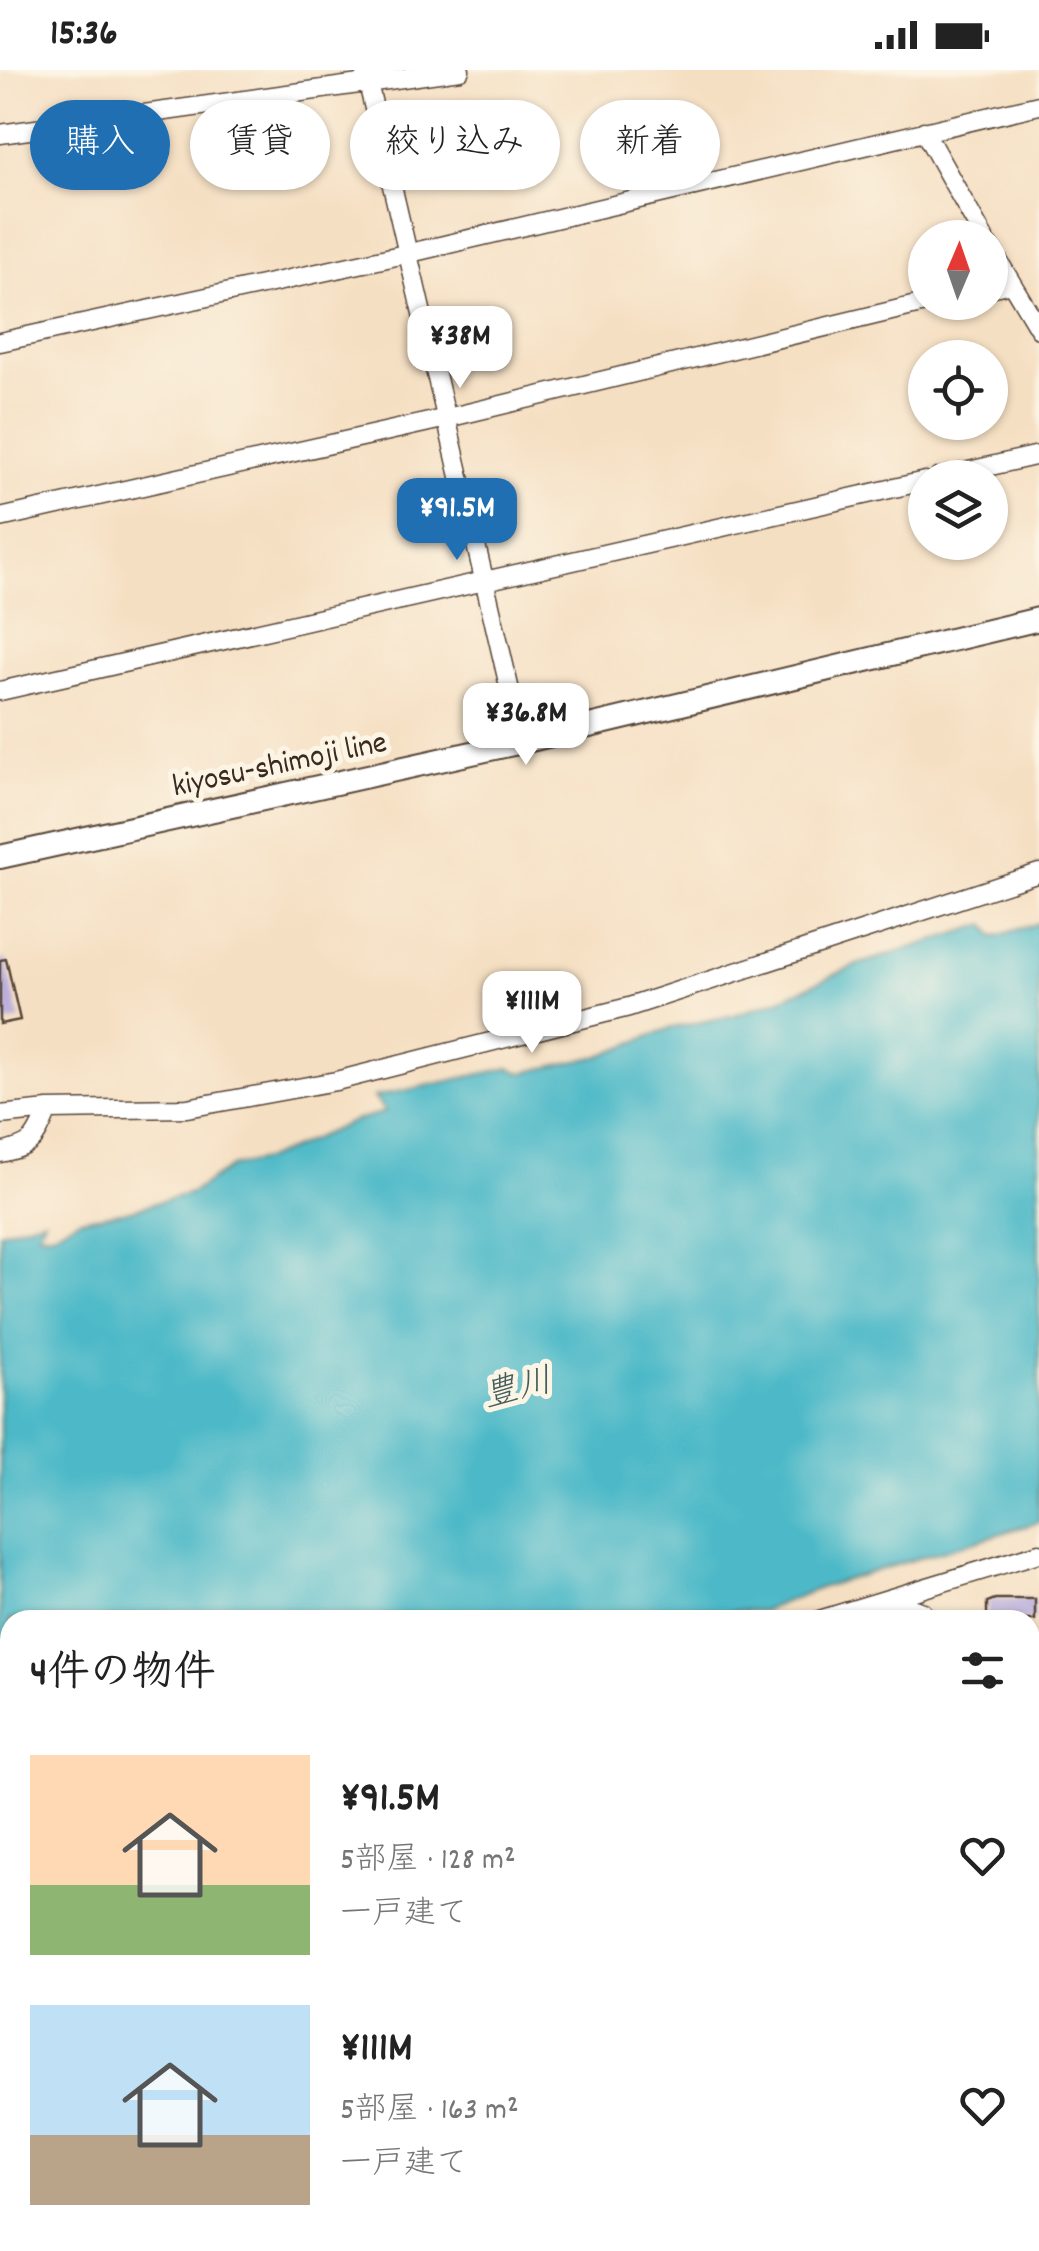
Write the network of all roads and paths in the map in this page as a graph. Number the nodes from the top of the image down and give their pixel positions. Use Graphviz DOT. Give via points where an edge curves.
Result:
graph roads {
  1 [pos="460,70"];
  2 [pos="367,76"];
  3 [pos="1039,106"];
  4 [pos="924,131"];
  5 [pos="0,134"];
  6 [pos="974,220"];
  7 [pos="410,253"];
  8 [pos="1008,279"];
  9 [pos="1010,283"];
  10 [pos="908,307"];
  11 [pos="1039,329"];
  12 [pos="0,342"];
  13 [pos="448,418"];
  14 [pos="1039,454"];
  15 [pos="1008,461"];
  16 [pos="908,484"];
  17 [pos="0,518"];
  18 [pos="484,581"];
  19 [pos="1039,619"];
  20 [pos="0,691"];
  21 [pos="522,742"];
  22 [pos="0,858"];
  23 [pos="1039,873"];
  24 [pos="48,1110"];
  25 [pos="0,1115"];
  26 [pos="0,1152"];
  27 [pos="1039,1553"];
  28 [pos="852,1610"];
  1 -- 2 [label="street"];
  2 -- 5 [label="street"];
  2 -- 7 [label="street"];
  3 -- 4 [label="street"];
  4 -- 6 [label="street"];
  4 -- 7 [label="street"];
  7 -- 12 [label="street"];
  7 -- 13 [label="street"];
  8 -- 9 [label="street"];
  9 -- 11 [label="street"];
  10 -- 13 [label="street"];
  13 -- 17 [label="street"];
  13 -- 18 [label="street"];
  14 -- 15 [label="street"];
  16 -- 18 [label="street"];
  18 -- 20 [label="street"];
  18 -- 21 [label="street"];
  19 -- 21 [label="main road, kiyosu-shimoji line"];
  21 -- 22 [label="main road, kiyosu-shimoji line"];
  23 -- 24 [label="street" via="629,1007 336,1081 187,1108"];
  24 -- 25 [label="street"];
  24 -- 26 [label="street" via="36,1139"];
  27 -- 28 [label="street"];
}
